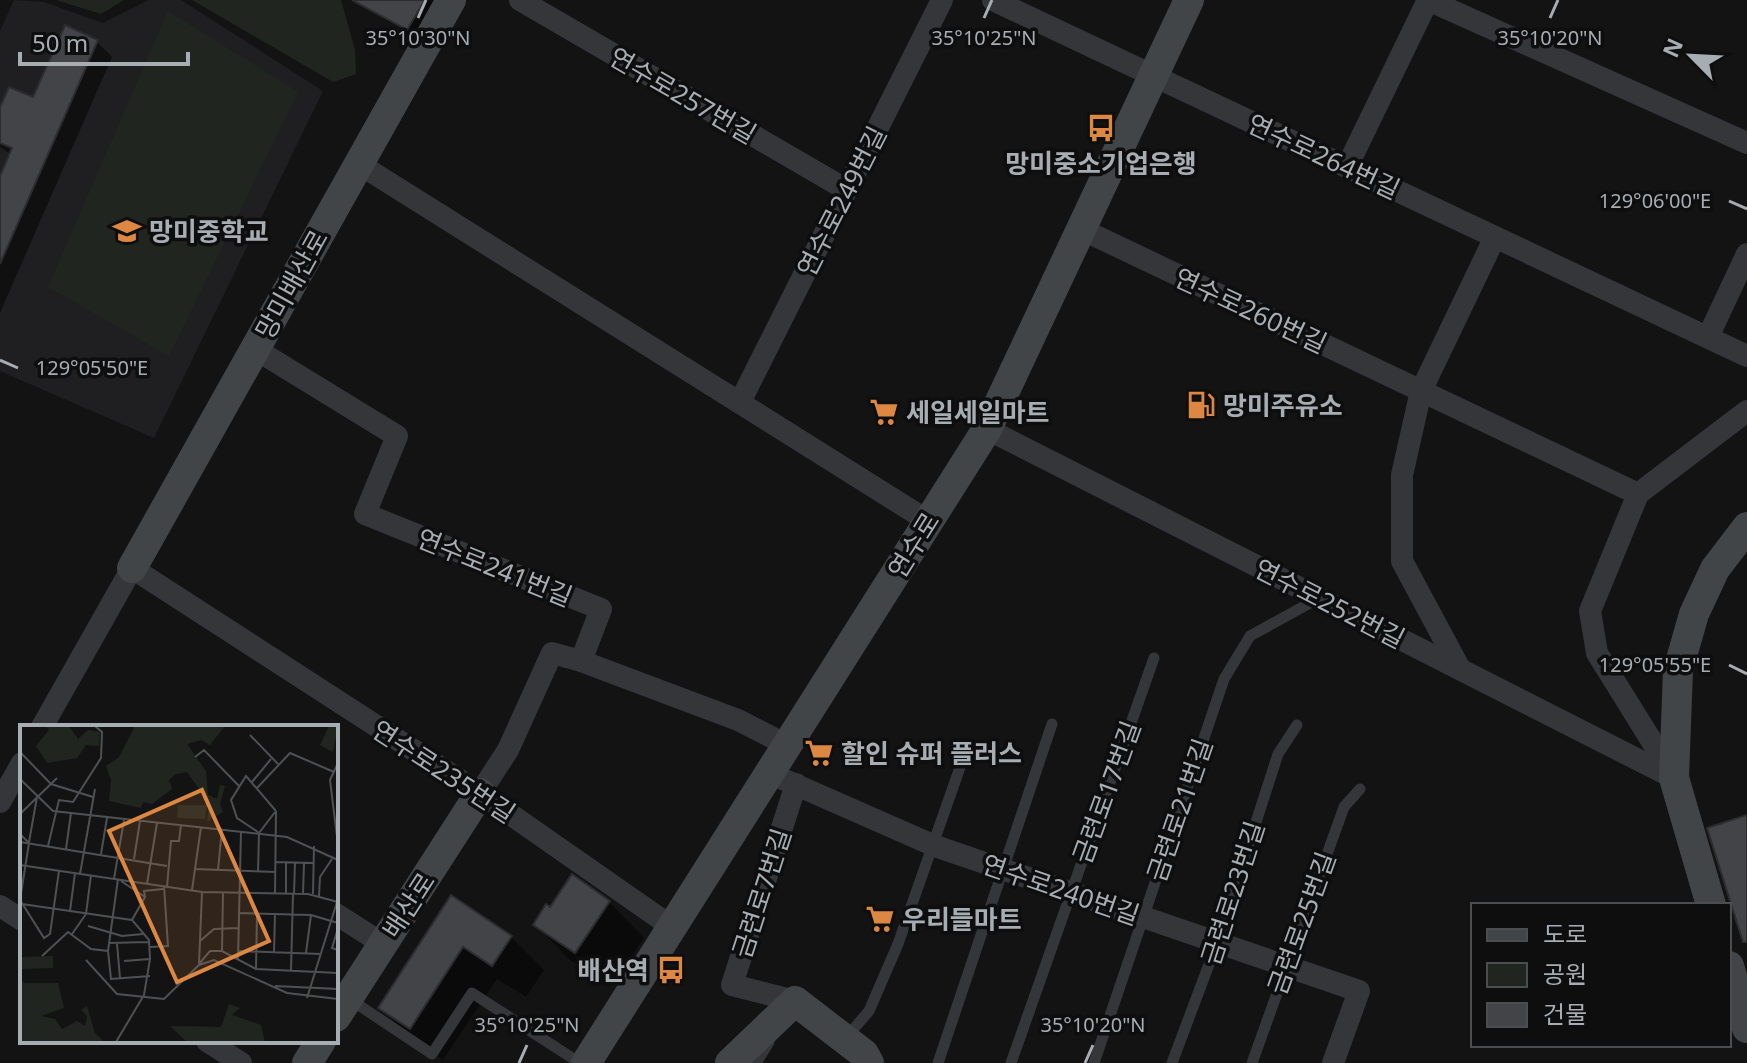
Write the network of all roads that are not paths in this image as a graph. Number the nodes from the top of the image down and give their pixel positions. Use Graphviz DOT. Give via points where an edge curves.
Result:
graph roads {
  1 [pos="451,0"];
  2 [pos="520,0"];
  3 [pos="942,0"];
  4 [pos="993,0"];
  5 [pos="1189,0"];
  6 [pos="1428,0"];
  7 [pos="1153,75"];
  8 [pos="1747,143"];
  9 [pos="359,164"];
  10 [pos="1347,167"];
  11 [pos="847,190"];
  12 [pos="1081,229"];
  13 [pos="1495,237"];
  14 [pos="1747,254"];
  15 [pos="1708,337"];
  16 [pos="255,349"];
  17 [pos="1747,356"];
  18 [pos="1421,391"];
  19 [pos="740,402"];
  20 [pos="1747,411"];
  21 [pos="987,429"];
  22 [pos="1638,494"];
  23 [pos="928,521"];
  24 [pos="1747,527"];
  25 [pos="132,568"];
  26 [pos="1319,598"];
  27 [pos="1154,658"];
  28 [pos="581,661"];
  29 [pos="1460,669"];
  30 [pos="1052,724"];
  31 [pos="43,725"];
  32 [pos="1297,725"];
  33 [pos="787,745"];
  34 [pos="964,756"];
  35 [pos="20,767"];
  36 [pos="1674,778"];
  37 [pos="783,779"];
  38 [pos="1360,789"];
  39 [pos="480,793"];
  40 [pos="0,802"];
  41 [pos="935,846"];
  42 [pos="1001,869"];
  43 [pos="1070,892"];
  44 [pos="1710,903"];
  45 [pos="0,906"];
  46 [pos="338,915"];
  47 [pos="1143,917"];
  48 [pos="20,919"];
  49 [pos="672,927"];
  50 [pos="1217,943"];
  51 [pos="383,944"];
  52 [pos="1284,966"];
  53 [pos="1731,973"];
  54 [pos="795,1001"];
  55 [pos="342,1008"];
  56 [pos="1747,1028"];
  57 [pos="210,1043"];
  58 [pos="320,1043"];
  59 [pos="859,1055"];
  60 [pos="241,1063"];
  61 [pos="307,1063"];
  62 [pos="580,1063"];
  63 [pos="586,1063"];
  64 [pos="730,1063"];
  65 [pos="756,1063"];
  66 [pos="938,1063"];
  67 [pos="1011,1063"];
  68 [pos="1094,1063"];
  69 [pos="1172,1063"];
  70 [pos="1252,1063"];
  71 [pos="1333,1063"];
  1 -- 9 [label="street, 망미배산로"];
  2 -- 11 [label="street, 연수로257번길"];
  3 -- 11 [label="street, 연수로249번길"];
  4 -- 7 [label="street, 연수로264번길"];
  5 -- 7 [label="street, 연수로"];
  6 -- 8 [label="street"];
  6 -- 10 [label="street"];
  7 -- 10 [label="street, 연수로264번길"];
  7 -- 12 [label="street, 연수로"];
  9 -- 16 [label="street, 망미배산로"];
  9 -- 19 [label="street"];
  10 -- 13 [label="street, 연수로264번길"];
  11 -- 19 [label="street, 연수로249번길"];
  12 -- 18 [label="street, 연수로260번길"];
  12 -- 21 [label="street, 연수로"];
  13 -- 15 [label="street, 연수로264번길"];
  13 -- 18 [label="street"];
  14 -- 15 [label="street"];
  15 -- 17 [label="street, 연수로264번길"];
  16 -- 25 [label="street, 망미배산로"];
  16 -- 28 [label="street, 연수로241번길" via="397,436 365,514 601,609"];
  18 -- 22 [label="street, 연수로260번길"];
  18 -- 29 [label="street" via="1402,475 1402,561"];
  19 -- 23 [label="street"];
  20 -- 22 [label="street"];
  21 -- 23 [label="street, 연수로"];
  21 -- 26 [label="street, 연수로252번길"];
  22 -- 36 [label="street" via="1590,611 1597,653"];
  23 -- 33 [label="street, 연수로"];
  24 -- 36 [label="street" via="1715,569 1694,614 1678,670"];
  25 -- 31 [label="street"];
  25 -- 39 [label="street, 연수로235번길"];
  26 -- 29 [label="street, 연수로252번길"];
  26 -- 47 [label="lane, 금련로21번길" via="1250,636 1224,679"];
  27 -- 43 [label="lane, 금련로17번길"];
  28 -- 33 [label="street" via="738,720"];
  28 -- 39 [label="street" via="552,653 508,750"];
  29 -- 36 [label="street, 연수로252번길"];
  30 -- 42 [label="lane"];
  32 -- 50 [label="lane, 금련로23번길" via="1278,754"];
  33 -- 37 [label="street, 연수로"];
  34 -- 41 [label="lane"];
  35 -- 40 [label="street"];
  36 -- 44 [label="street"];
  37 -- 41 [label="street, 연수로240번길"];
  37 -- 49 [label="street, 연수로"];
  37 -- 54 [label="street, 금련로7번길" via="732,985"];
  38 -- 52 [label="lane, 금련로25번길" via="1344,807"];
  39 -- 49 [label="street, 연수로235번길"];
  39 -- 51 [label="street, 배산로"];
  41 -- 42 [label="street, 연수로240번길"];
  41 -- 59 [label="lane" via="869,1011"];
  42 -- 43 [label="street, 연수로240번길"];
  42 -- 66 [label="lane"];
  43 -- 47 [label="street, 연수로240번길"];
  43 -- 67 [label="lane, 금련로17번길"];
  45 -- 48 [label="street"];
  46 -- 51 [label="street"];
  47 -- 50 [label="street, 연수로240번길"];
  47 -- 68 [label="lane, 금련로21번길"];
  49 -- 63 [label="street, 연수로"];
  50 -- 52 [label="street, 연수로240번길"];
  50 -- 69 [label="lane, 금련로23번길"];
  51 -- 55 [label="street, 배산로"];
  52 -- 70 [label="lane, 금련로25번길"];
  52 -- 71 [label="street, 연수로240번길" via="1359,991"];
  53 -- 56 [label="street"];
  54 -- 59 [label="street"];
  54 -- 64 [label="street"];
  54 -- 65 [label="lane"];
  55 -- 62 [label="lane" via="432,1054 472,993"];
  57 -- 60 [label="street"];
  58 -- 61 [label="street"];
}
